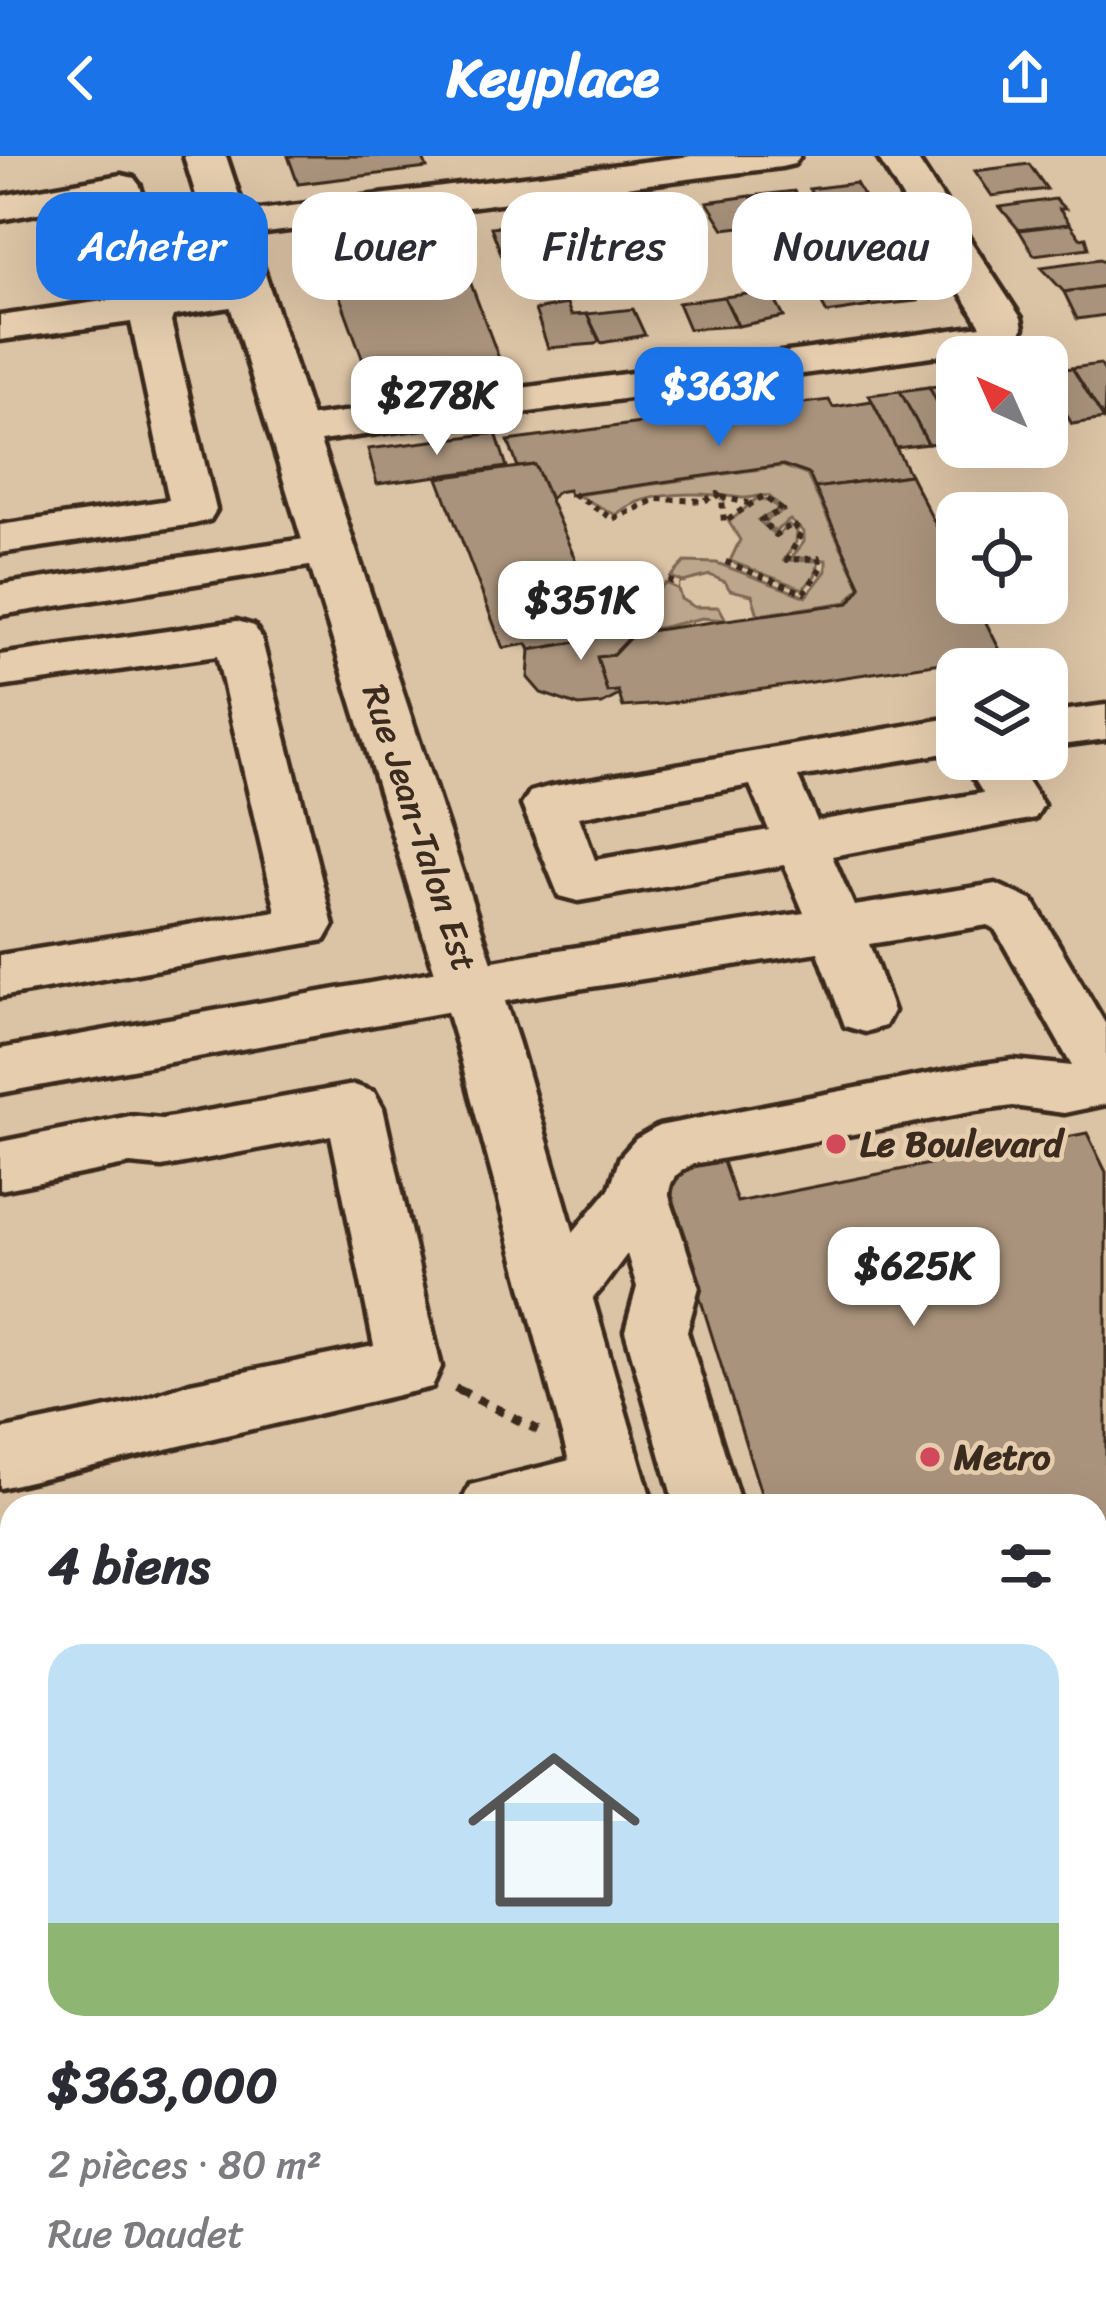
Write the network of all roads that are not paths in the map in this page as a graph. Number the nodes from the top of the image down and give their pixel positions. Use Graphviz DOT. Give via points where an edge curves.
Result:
graph roads {
  1 [pos="205,156"];
  2 [pos="782,156"];
  3 [pos="896,156"];
  4 [pos="216,192"];
  5 [pos="0,208"];
  6 [pos="268,221"];
  7 [pos="195,300"];
  8 [pos="251,300"];
  9 [pos="155,306"];
  10 [pos="0,328"];
  11 [pos="292,431"];
  12 [pos="0,539"];
  13 [pos="331,550"];
  14 [pos="0,599"];
  15 [pos="0,671"];
  16 [pos="1106,722"];
  17 [pos="1068,727"];
  18 [pos="936,737"];
  19 [pos="767,764"];
  20 [pos="1001,780"];
  21 [pos="797,841"];
  22 [pos="837,928"];
  23 [pos="0,976"];
  24 [pos="470,986"];
  25 [pos="865,1011"];
  26 [pos="0,1071"];
  27 [pos="1106,1078"];
  28 [pos="0,1166"];
  29 [pos="639,1196"];
  30 [pos="560,1293"];
  31 [pos="0,1459"];
  32 [pos="614,1493"];
  33 [pos="704,1494"];
  1 -- 4 [label="main road, Rue Jean-Talon Est"];
  2 -- 6 [label="street"];
  3 -- 11 [label="street" via="998,312 1000,333"];
  5 -- 9 [label="street" via="121,186"];
  7 -- 9 [label="street"];
  8 -- 11 [label="main road, Rue Jean-Talon Est"];
  9 -- 10 [label="street"];
  9 -- 12 [label="street" via="194,510"];
  11 -- 13 [label="main road, Rue Jean-Talon Est"];
  13 -- 14 [label="street"];
  13 -- 24 [label="main road, Rue Jean-Talon Est"];
  15 -- 23 [label="street" via="237,638 306,926"];
  16 -- 17 [label="street"];
  18 -- 19 [label="street"];
  19 -- 21 [label="street"];
  19 -- 21 [label="street" via="548,805 578,882"];
  20 -- 21 [label="street" via="1017,805"];
  21 -- 22 [label="street"];
  22 -- 24 [label="street"];
  22 -- 25 [label="street"];
  22 -- 27 [label="street" via="996,904 1014,915"];
  24 -- 26 [label="street"];
  24 -- 30 [label="main road, Rue Jean-Talon Est"];
  27 -- 29 [label="street" via="1064,1090 994,1085 680,1143 641,1174"];
  28 -- 31 [label="street" via="354,1108 410,1366"];
  29 -- 30 [label="street"];
  29 -- 33 [label="street" via="668,1287 656,1331"];
  30 -- 32 [label="main road, Rue Jean-Talon Est"];
}
